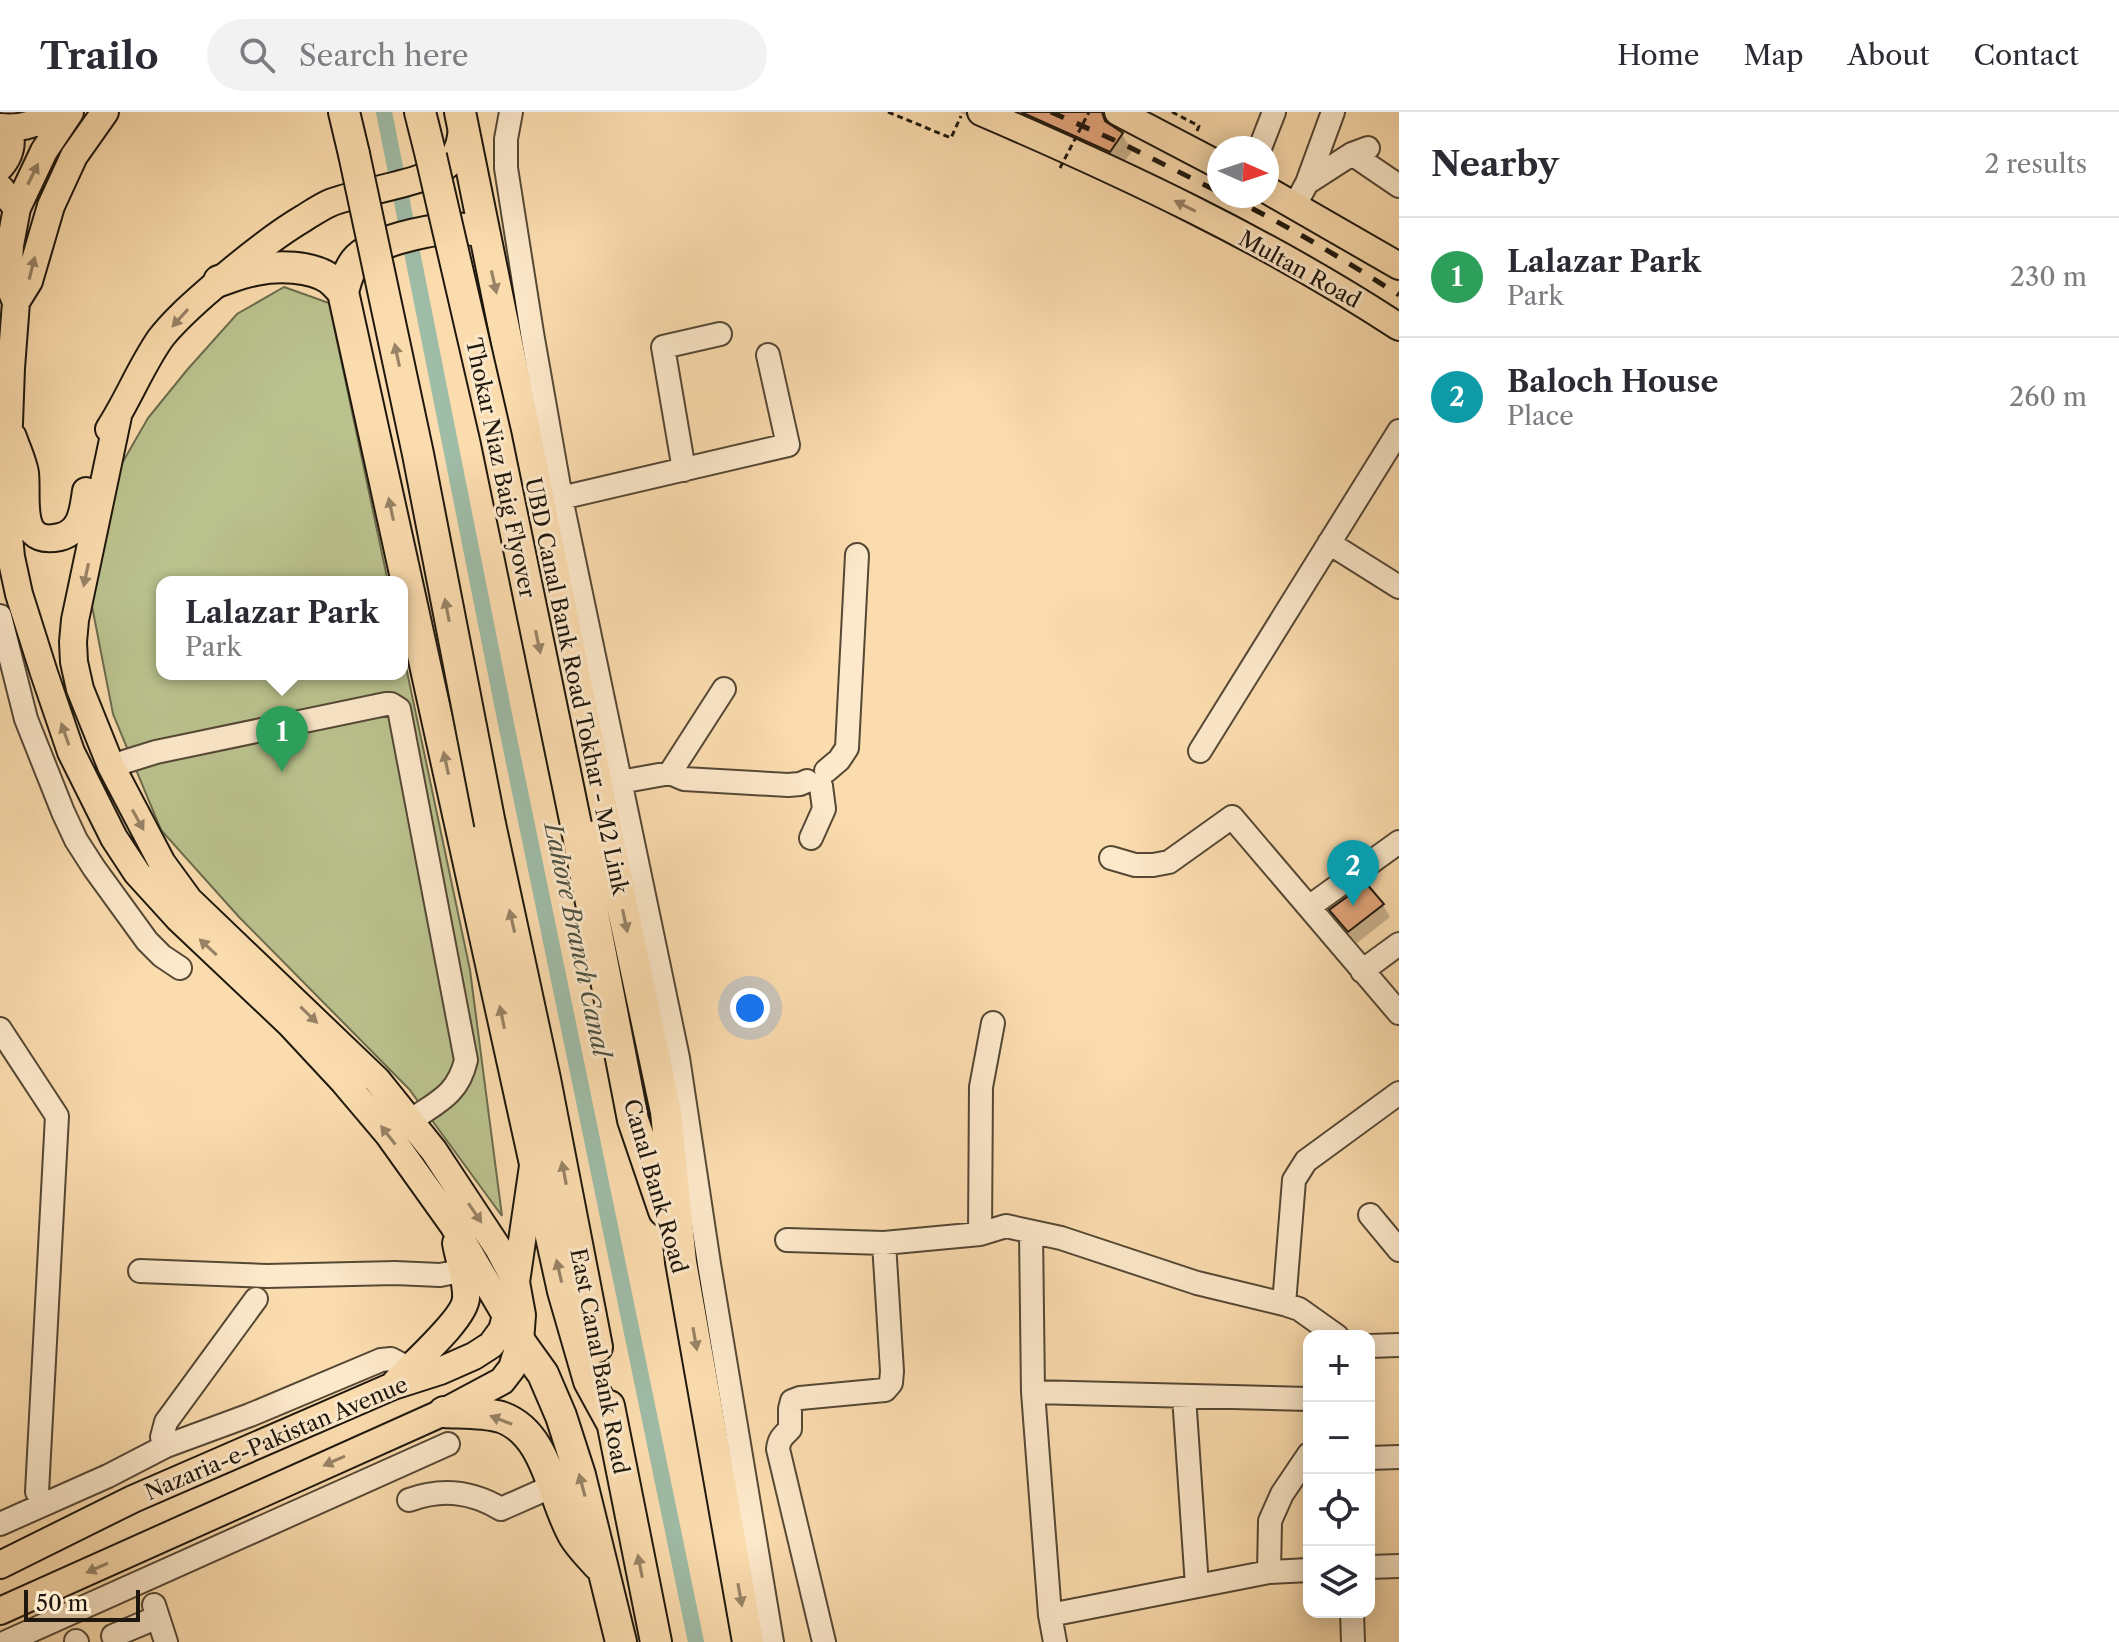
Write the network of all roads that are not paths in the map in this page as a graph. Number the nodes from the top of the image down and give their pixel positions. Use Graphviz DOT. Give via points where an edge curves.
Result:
graph roads {
  1 [pos="58,112"];
  2 [pos="70,112"];
  3 [pos="105,112"];
  4 [pos="344,112"];
  5 [pos="420,112"];
  6 [pos="511,112"];
  7 [pos="981,112"];
  8 [pos="1118,112"];
  9 [pos="1274,112"];
  10 [pos="1333,112"];
  11 [pos="462,116"];
  12 [pos="5,127"];
  13 [pos="1265,136"];
  14 [pos="1207,159"];
  15 [pos="0,167"];
  16 [pos="1399,186"];
  17 [pos="1279,191"];
  18 [pos="1301,194"];
  19 [pos="8,198"];
  20 [pos="484,236"];
  21 [pos="1399,266"];
  22 [pos="219,281"];
  23 [pos="343,292"];
  24 [pos="16,302"];
  25 [pos="1399,327"];
  26 [pos="720,334"];
  27 [pos="768,355"];
  28 [pos="118,416"];
  29 [pos="10,426"];
  30 [pos="1399,431"];
  31 [pos="684,470"];
  32 [pos="561,498"];
  33 [pos="1329,543"];
  34 [pos="857,555"];
  35 [pos="405,576"];
  36 [pos="1399,587"];
  37 [pos="408,588"];
  38 [pos="0,616"];
  39 [pos="74,662"];
  40 [pos="44,673"];
  41 [pos="8,679"];
  42 [pos="724,689"];
  43 [pos="1200,751"];
  44 [pos="111,766"];
  45 [pos="670,773"];
  46 [pos="818,779"];
  47 [pos="620,782"];
  48 [pos="576,825"];
  49 [pos="811,838"];
  50 [pos="1399,842"];
  51 [pos="1111,858"];
  52 [pos="1309,907"];
  53 [pos="1399,944"];
  54 [pos="180,968"];
  55 [pos="1362,971"];
  56 [pos="1399,1013"];
  57 [pos="993,1023"];
  58 [pos="0,1029"];
  59 [pos="545,1079"];
  60 [pos="1399,1093"];
  61 [pos="410,1121"];
  62 [pos="534,1161"];
  63 [pos="1370,1215"];
  64 [pos="453,1225"];
  65 [pos="1031,1232"];
  66 [pos="980,1234"];
  67 [pos="787,1240"];
  68 [pos="884,1243"];
  69 [pos="1399,1250"];
  70 [pos="681,1262"];
  71 [pos="140,1271"];
  72 [pos="461,1271"];
  73 [pos="516,1282"];
  74 [pos="256,1299"];
  75 [pos="1284,1304"];
  76 [pos="514,1329"];
  77 [pos="1329,1330"];
  78 [pos="1399,1345"];
  79 [pos="1375,1346"];
  80 [pos="400,1377"];
  81 [pos="1033,1392"];
  82 [pos="1184,1396"];
  83 [pos="1303,1399"];
  84 [pos="444,1412"];
  85 [pos="612,1423"];
  86 [pos="448,1444"];
  87 [pos="166,1446"];
  88 [pos="778,1449"];
  89 [pos="1399,1457"];
  90 [pos="741,1458"];
  91 [pos="1375,1458"];
  92 [pos="1303,1463"];
  93 [pos="553,1486"];
  94 [pos="409,1500"];
  95 [pos="44,1504"];
  96 [pos="0,1524"];
  97 [pos="0,1565"];
  98 [pos="1399,1566"];
  99 [pos="1375,1567"];
  100 [pos="1303,1570"];
  101 [pos="1269,1572"];
  102 [pos="605,1573"];
  103 [pos="1197,1586"];
  104 [pos="7,1608"];
  105 [pos="1050,1615"];
  106 [pos="1352,1618"];
  107 [pos="30,1638"];
  108 [pos="6,1642"];
  109 [pos="116,1642"];
  110 [pos="166,1642"];
  111 [pos="621,1642"];
  112 [pos="656,1642"];
  113 [pos="748,1642"];
  114 [pos="772,1642"];
  115 [pos="824,1642"];
  116 [pos="1055,1642"];
  117 [pos="1353,1642"];
  1 -- 12 [label="main road" via="36,123"];
  19 -- 2 [label="main road, one-way"];
  24 -- 3 [label="main road, one-way" via="29,281 51,206 74,156"];
  59 -- 4 [label="highway, East Canal Bank Road, one-way, bridge"];
  5 -- 48 [label="highway, Thokar Niaz Baig Flyover, one-way, bridge" via="496,437"];
  6 -- 32 [label="street" via="506,168"];
  25 -- 7 [label="main road, Multan Road, one-way" via="1184,205"];
  8 -- 14 [label="main road"];
  9 -- 13 [label="street"];
  10 -- 18 [label="street"];
  11 -- 20 [label="highway, UBD Canal Bank Road Tokhar - M2 Link"];
  11 -- 22 [label="main road, bridge" via="461,140 445,168 330,203 253,252"];
  12 -- 15 [label="main road" via="12,139"];
  16 -- 18 [label="street" via="1360,151"];
  17 -- 18 [label="main road"];
  18 -- 21 [label="main road"];
  19 -- 24 [label="main road" via="8,283"];
  20 -- 23 [label="highway" via="471,229 443,229 385,243 358,258"];
  20 -- 70 [label="highway, UBD Canal Bank Road Tokhar - M2 Link, one-way" via="666,1112"];
  22 -- 23 [label="highway" via="255,270 292,268 328,277"];
  22 -- 28 [label="main road, one-way" via="161,338"];
  35 -- 23 [label="highway, one-way"];
  24 -- 29 [label="main road"];
  26 -- 31 [label="street" via="663,347"];
  27 -- 31 [label="street" via="788,445"];
  28 -- 29 [label="main road" via="93,455 80,521 57,537 40,537 29,528 25,471"];
  28 -- 39 [label="main road, one-way" via="75,620"];
  29 -- 40 [label="main road" via="6,506 11,557"];
  30 -- 33 [label="street"];
  31 -- 32 [label="street"];
  32 -- 47 [label="street"];
  33 -- 36 [label="street"];
  33 -- 43 [label="street"];
  34 -- 46 [label="street" via="847,748"];
  62 -- 37 [label="highway, one-way"];
  38 -- 41 [label="street"];
  39 -- 40 [label="street"];
  39 -- 44 [label="main road"];
  40 -- 41 [label="street"];
  64 -- 40 [label="main road, one-way" via="344,1082 137,873 71,752"];
  41 -- 54 [label="street" via="76,840 147,941"];
  42 -- 45 [label="street"];
  44 -- 61 [label="main road, one-way" via="162,863 189,900 377,1080"];
  44 -- 61 [label="street" via="386,704 399,709 466,1060 451,1092"];
  45 -- 46 [label="street" via="684,779 788,785"];
  45 -- 47 [label="street"];
  46 -- 49 [label="street" via="824,809"];
  47 -- 90 [label="street" via="678,1058"];
  48 -- 70 [label="highway, Canal Bank Road" via="633,1120"];
  50 -- 52 [label="street"];
  51 -- 52 [label="street" via="1135,865 1169,862 1232,817"];
  52 -- 55 [label="street"];
  53 -- 55 [label="street"];
  55 -- 56 [label="street"];
  57 -- 66 [label="street" via="981,1087"];
  58 -- 95 [label="street" via="57,1116 37,1492"];
  59 -- 62 [label="main road"];
  85 -- 59 [label="highway, East Canal Bank Road, one-way"];
  60 -- 75 [label="street" via="1306,1161 1294,1180"];
  61 -- 73 [label="main road, one-way"];
  62 -- 73 [label="main road"];
  85 -- 62 [label="highway, one-way" via="589,1381"];
  63 -- 69 [label="street"];
  64 -- 72 [label="main road"];
  64 -- 76 [label="main road"];
  65 -- 66 [label="street" via="1006,1226"];
  65 -- 75 [label="street"];
  65 -- 81 [label="street"];
  66 -- 68 [label="street"];
  67 -- 68 [label="street"];
  68 -- 88 [label="street" via="891,1383 885,1390 792,1401 790,1429 781,1436"];
  70 -- 113 [label="highway, Canal Bank Road, one-way"];
  71 -- 72 [label="street" via="267,1276"];
  72 -- 80 [label="main road" via="466,1302 456,1321"];
  73 -- 76 [label="main road" via="522,1315"];
  74 -- 87 [label="street" via="166,1422"];
  75 -- 77 [label="street"];
  76 -- 80 [label="main road, Nazaria-e-Pakistan Avenue" via="440,1371"];
  76 -- 84 [label="main road, Nazaria-e-Pakistan Avenue" via="512,1368 502,1381"];
  102 -- 76 [label="highway, one-way" via="561,1416 543,1374"];
  78 -- 79 [label="street"];
  80 -- 87 [label="street" via="391,1359 381,1360"];
  80 -- 97 [label="main road, Nazaria-e-Pakistan Avenue"];
  81 -- 82 [label="street"];
  81 -- 105 [label="street"];
  82 -- 83 [label="street"];
  82 -- 103 [label="street"];
  93 -- 84 [label="highway, one-way" via="534,1442 521,1429 503,1418"];
  84 -- 104 [label="main road, Nazaria-e-Pakistan Avenue, one-way"];
  112 -- 85 [label="highway, East Canal Bank Road, one-way"];
  86 -- 107 [label="street"];
  87 -- 95 [label="street"];
  88 -- 90 [label="street"];
  88 -- 115 [label="street"];
  89 -- 91 [label="street"];
  90 -- 114 [label="street"];
  92 -- 101 [label="street" via="1270,1521"];
  93 -- 94 [label="street" via="501,1509 465,1493"];
  93 -- 102 [label="highway" via="574,1536"];
  95 -- 96 [label="street"];
  98 -- 99 [label="street"];
  100 -- 101 [label="street"];
  101 -- 103 [label="street"];
  102 -- 111 [label="highway"];
  103 -- 105 [label="street"];
  104 -- 107 [label="street"];
  105 -- 116 [label="street"];
  106 -- 117 [label="street"];
  107 -- 108 [label="street"];
  109 -- 110 [label="street" via="113,1636 156,1610"];
}
